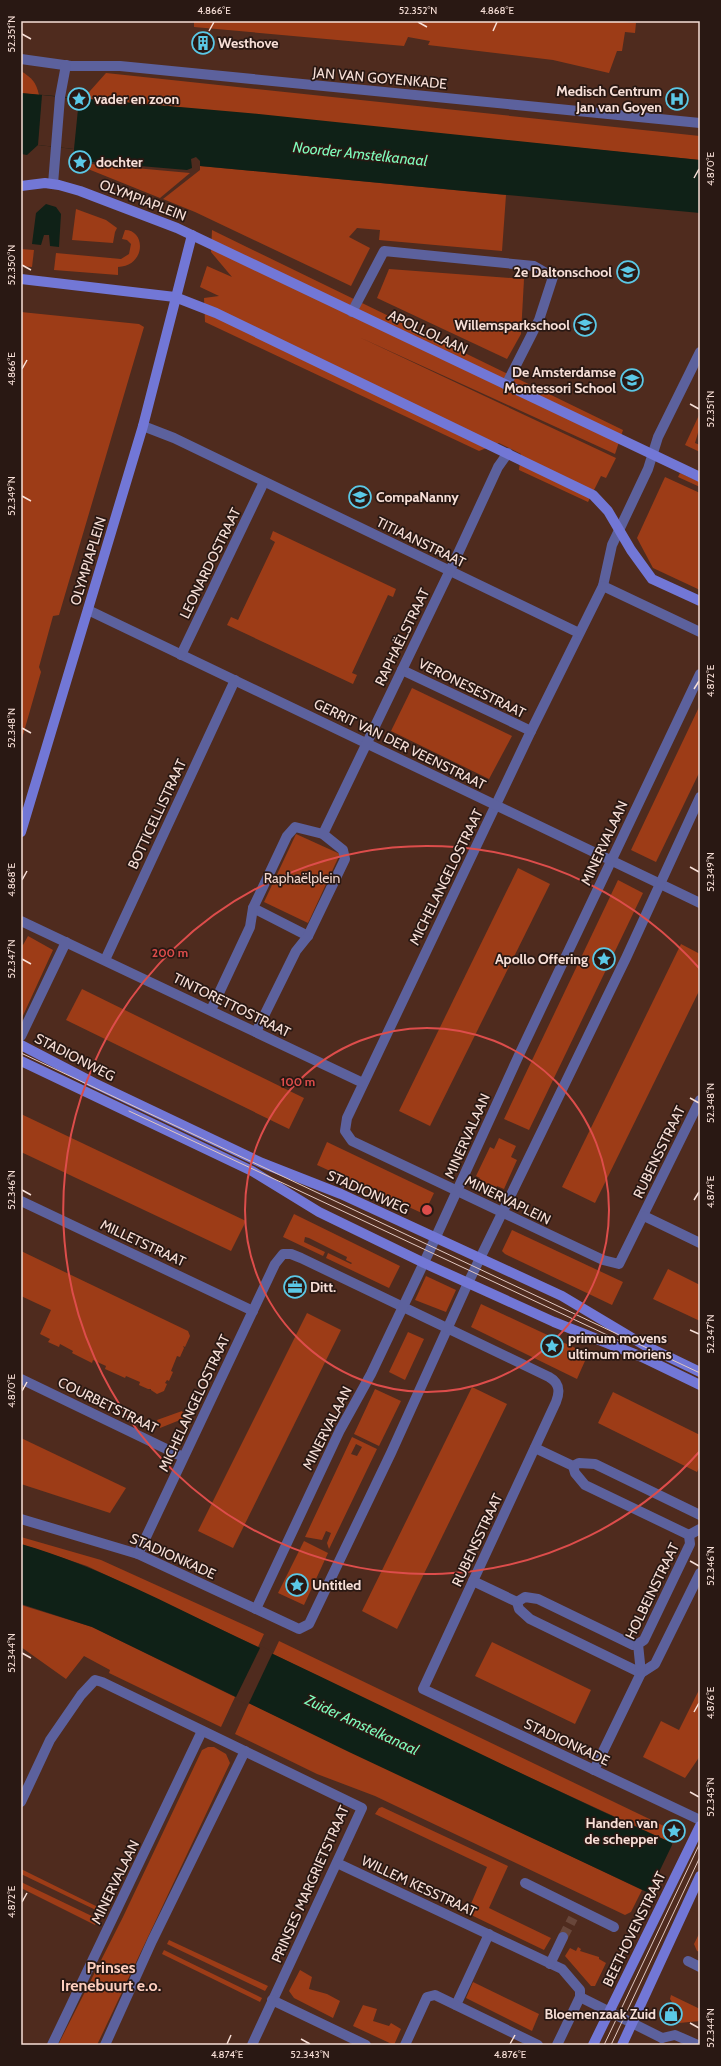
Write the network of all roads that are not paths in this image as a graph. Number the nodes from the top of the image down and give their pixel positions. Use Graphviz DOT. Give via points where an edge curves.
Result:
graph roads {
  1 [pos="21,59"];
  2 [pos="62,65"];
  3 [pos="700,122"];
  4 [pos="53,184"];
  5 [pos="21,186"];
  6 [pos="192,235"];
  7 [pos="21,279"];
  8 [pos="175,297"];
  9 [pos="352,312"];
  10 [pos="700,352"];
  11 [pos="506,385"];
  12 [pos="142,426"];
  13 [pos="508,453"];
  14 [pos="652,454"];
  15 [pos="700,477"];
  16 [pos="264,482"];
  17 [pos="619,529"];
  18 [pos="449,572"];
  19 [pos="603,586"];
  20 [pos="700,601"];
  21 [pos="88,610"];
  22 [pos="700,632"];
  23 [pos="579,633"];
  24 [pos="181,655"];
  25 [pos="402,670"];
  26 [pos="700,674"];
  27 [pos="235,680"];
  28 [pos="531,732"];
  29 [pos="366,743"];
  30 [pos="700,797"];
  31 [pos="496,806"];
  32 [pos="21,832"];
  33 [pos="323,834"];
  34 [pos="611,861"];
  35 [pos="661,885"];
  36 [pos="700,903"];
  37 [pos="253,908"];
  38 [pos="21,921"];
  39 [pos="308,936"];
  40 [pos="66,942"];
  41 [pos="105,960"];
  42 [pos="211,1010"];
  43 [pos="256,1032"];
  44 [pos="21,1036"];
  45 [pos="21,1045"];
  46 [pos="21,1061"];
  47 [pos="363,1083"];
  48 [pos="700,1100"];
  49 [pos="457,1191"];
  50 [pos="21,1201"];
  51 [pos="502,1212"];
  52 [pos="644,1216"];
  53 [pos="435,1238"];
  54 [pos="700,1243"];
  55 [pos="480,1258"];
  56 [pos="424,1263"];
  57 [pos="468,1282"];
  58 [pos="402,1307"];
  59 [pos="252,1311"];
  60 [pos="447,1328"];
  61 [pos="700,1372"];
  62 [pos="21,1379"];
  63 [pos="700,1385"];
  64 [pos="535,1448"];
  65 [pos="183,1457"];
  66 [pos="573,1466"];
  67 [pos="700,1515"];
  68 [pos="21,1519"];
  69 [pos="700,1529"];
  70 [pos="688,1535"];
  71 [pos="138,1554"];
  72 [pos="700,1573"];
  73 [pos="473,1581"];
  74 [pos="517,1602"];
  75 [pos="256,1609"];
  76 [pos="638,1644"];
  77 [pos="641,1672"];
  78 [pos="423,1689"];
  79 [pos="202,1731"];
  80 [pos="245,1751"];
  81 [pos="594,1770"];
  82 [pos="21,1802"];
  83 [pos="700,1820"];
  84 [pos="700,1826"];
  85 [pos="337,1863"];
  86 [pos="700,1876"];
  87 [pos="525,1883"];
  88 [pos="614,1926"];
  89 [pos="489,1934"];
  90 [pos="563,1937"];
  91 [pos="688,1961"];
  92 [pos="550,1964"];
  93 [pos="700,1967"];
  94 [pos="580,1997"];
  95 [pos="272,2000"];
  96 [pos="456,2005"];
  97 [pos="609,2012"];
  98 [pos="632,2024"];
  99 [pos="661,2042"];
  100 [pos="52,2045"];
  101 [pos="105,2045"];
  102 [pos="252,2045"];
  103 [pos="366,2045"];
  104 [pos="405,2045"];
  105 [pos="538,2045"];
  106 [pos="557,2045"];
  107 [pos="593,2045"];
  108 [pos="622,2045"];
  109 [pos="698,2045"];
  1 -- 2 [label="street, JAN VAN GOYENKADE"];
  2 -- 3 [label="street, JAN VAN GOYENKADE" via="120,66"];
  2 -- 4 [label="street"];
  4 -- 5 [label="street, OLYMPIAPLEIN"];
  4 -- 6 [label="street, OLYMPIAPLEIN" via="80,191"];
  6 -- 8 [label="street, OLYMPIAPLEIN"];
  6 -- 9 [label="street, APOLLOLAAN"];
  7 -- 8 [label="street"];
  8 -- 12 [label="street, OLYMPIAPLEIN"];
  8 -- 13 [label="street" via="216,313"];
  9 -- 11 [label="street, APOLLOLAAN"];
  9 -- 11 [label="street" via="384,251 534,266 553,277 539,320"];
  10 -- 14 [label="street"];
  11 -- 14 [label="street, APOLLOLAAN"];
  12 -- 16 [label="street, TITIAANSTRAAT" via="174,438"];
  12 -- 21 [label="street, OLYMPIAPLEIN"];
  13 -- 17 [label="street" via="593,495 608,511"];
  13 -- 18 [label="street, RAPHAËLSTRAAT" via="498,467"];
  14 -- 15 [label="street, APOLLOLAAN"];
  14 -- 17 [label="street" via="648,469"];
  16 -- 18 [label="street, TITIAANSTRAAT"];
  16 -- 24 [label="street, LEONARDOSTRAAT"];
  17 -- 19 [label="street, MICHELANGELOSTRAAT" via="612,545"];
  17 -- 20 [label="street" via="652,579"];
  18 -- 23 [label="street, TITIAANSTRAAT"];
  18 -- 25 [label="street, RAPHAËLSTRAAT"];
  19 -- 22 [label="street"];
  19 -- 23 [label="street, MICHELANGELOSTRAAT"];
  21 -- 24 [label="street, GERRIT VAN DER VEENSTRAAT"];
  21 -- 32 [label="street, OLYMPIAPLEIN"];
  23 -- 28 [label="street, MICHELANGELOSTRAAT"];
  24 -- 27 [label="street, GERRIT VAN DER VEENSTRAAT"];
  25 -- 28 [label="street, VERONESESTRAAT"];
  25 -- 29 [label="street, RAPHAËLSTRAAT"];
  26 -- 34 [label="street, MINERVALAAN"];
  27 -- 29 [label="street, GERRIT VAN DER VEENSTRAAT"];
  27 -- 41 [label="street, BOTTICELLISTRAAT"];
  28 -- 31 [label="street, MICHELANGELOSTRAAT"];
  29 -- 31 [label="street, GERRIT VAN DER VEENSTRAAT"];
  29 -- 33 [label="street, RAPHAËLSTRAAT"];
  30 -- 35 [label="street"];
  31 -- 34 [label="street, GERRIT VAN DER VEENSTRAAT"];
  31 -- 47 [label="street, MICHELANGELOSTRAAT"];
  33 -- 37 [label="street" via="295,827 287,836"];
  33 -- 39 [label="street" via="343,850 345,859"];
  34 -- 35 [label="street, GERRIT VAN DER VEENSTRAAT"];
  34 -- 49 [label="street, MINERVALAAN" via="518,1055"];
  35 -- 36 [label="street, GERRIT VAN DER VEENSTRAAT"];
  35 -- 51 [label="street"];
  37 -- 39 [label="street"];
  37 -- 42 [label="street" via="250,927"];
  38 -- 40 [label="street"];
  39 -- 43 [label="street" via="296,951"];
  40 -- 41 [label="street, TINTORETTOSTRAAT"];
  40 -- 44 [label="street"];
  41 -- 42 [label="street, TINTORETTOSTRAAT"];
  42 -- 43 [label="street, TINTORETTOSTRAAT"];
  43 -- 47 [label="street, TINTORETTOSTRAAT"];
  45 -- 53 [label="street, STADIONWEG" via="94,1083 262,1163 341,1194"];
  46 -- 56 [label="street, STADIONWEG" via="252,1171 319,1212"];
  47 -- 49 [label="street, MINERVAPLEIN" via="345,1124 347,1137"];
  48 -- 52 [label="street, RUBENSSTRAAT"];
  49 -- 51 [label="street, MINERVAPLEIN"];
  49 -- 53 [label="street, MINERVALAAN"];
  50 -- 59 [label="street, MILLETSTRAAT"];
  51 -- 52 [label="street, MINERVAPLEIN" via="603,1260 620,1264"];
  51 -- 55 [label="street"];
  52 -- 54 [label="street"];
  53 -- 55 [label="street, STADIONWEG"];
  53 -- 56 [label="street, MINERVALAAN"];
  55 -- 57 [label="street"];
  55 -- 61 [label="street, STADIONWEG" via="562,1296 644,1345"];
  56 -- 57 [label="street, STADIONWEG"];
  56 -- 58 [label="street, MINERVALAAN"];
  57 -- 60 [label="street"];
  57 -- 63 [label="street, STADIONWEG" via="554,1322 642,1357"];
  58 -- 59 [label="street, MICHELANGELOSTRAAT" via="291,1254 283,1254 275,1264"];
  58 -- 60 [label="street"];
  58 -- 75 [label="street, MINERVALAAN"];
  59 -- 65 [label="street, MICHELANGELOSTRAAT"];
  60 -- 64 [label="street, RUBENSSTRAAT" via="553,1379 559,1390 556,1402"];
  60 -- 75 [label="street, STADIONKADE" via="391,1453 309,1624 299,1629"];
  62 -- 65 [label="street, COURBETSTRAAT"];
  64 -- 66 [label="street"];
  64 -- 73 [label="street, RUBENSSTRAAT"];
  65 -- 71 [label="street, MICHELANGELOSTRAAT"];
  66 -- 67 [label="street" via="579,1463 595,1464"];
  66 -- 70 [label="street" via="575,1474 585,1485"];
  68 -- 71 [label="street, STADIONKADE"];
  69 -- 70 [label="street, HOLBEINSTRAAT"];
  70 -- 76 [label="street, HOLBEINSTRAAT" via="690,1544 644,1640"];
  71 -- 75 [label="street, STADIONKADE"];
  72 -- 77 [label="street" via="655,1664"];
  73 -- 74 [label="street"];
  73 -- 78 [label="street, RUBENSSTRAAT"];
  74 -- 76 [label="street" via="525,1597 538,1599 633,1645"];
  74 -- 77 [label="street" via="519,1609 530,1619"];
  76 -- 77 [label="street, HOLBEINSTRAAT"];
  77 -- 81 [label="street"];
  78 -- 81 [label="street, STADIONKADE"];
  79 -- 80 [label="street"];
  79 -- 82 [label="street" via="95,1680 81,1695 50,1740"];
  79 -- 100 [label="street, MINERVALAAN"];
  80 -- 85 [label="street, PRINSES MARGRIETSTRAAT" via="362,1808"];
  80 -- 101 [label="street" via="152,1941"];
  81 -- 83 [label="street, STADIONKADE"];
  84 -- 97 [label="street, BEETHOVENSTRAAT"];
  85 -- 89 [label="street, WILLEM KESSTRAAT"];
  85 -- 95 [label="street, PRINSES MARGRIETSTRAAT"];
  86 -- 98 [label="street"];
  87 -- 88 [label="street" via="575,1913"];
  89 -- 92 [label="street, WILLEM KESSTRAAT"];
  89 -- 96 [label="street"];
  90 -- 92 [label="street"];
  91 -- 93 [label="street"];
  92 -- 94 [label="street, WILLEM KESSTRAAT" via="562,1969 573,1980 580,1990"];
  94 -- 97 [label="street"];
  94 -- 106 [label="street"];
  95 -- 102 [label="street, PRINSES MARGRIETSTRAAT"];
  95 -- 103 [label="street"];
  96 -- 104 [label="street" via="435,1995 428,1997"];
  96 -- 105 [label="street"];
  97 -- 98 [label="street"];
  97 -- 107 [label="street, BEETHOVENSTRAAT"];
  98 -- 99 [label="street"];
  98 -- 108 [label="street"];
  99 -- 109 [label="street" via="675,2035"];
}
